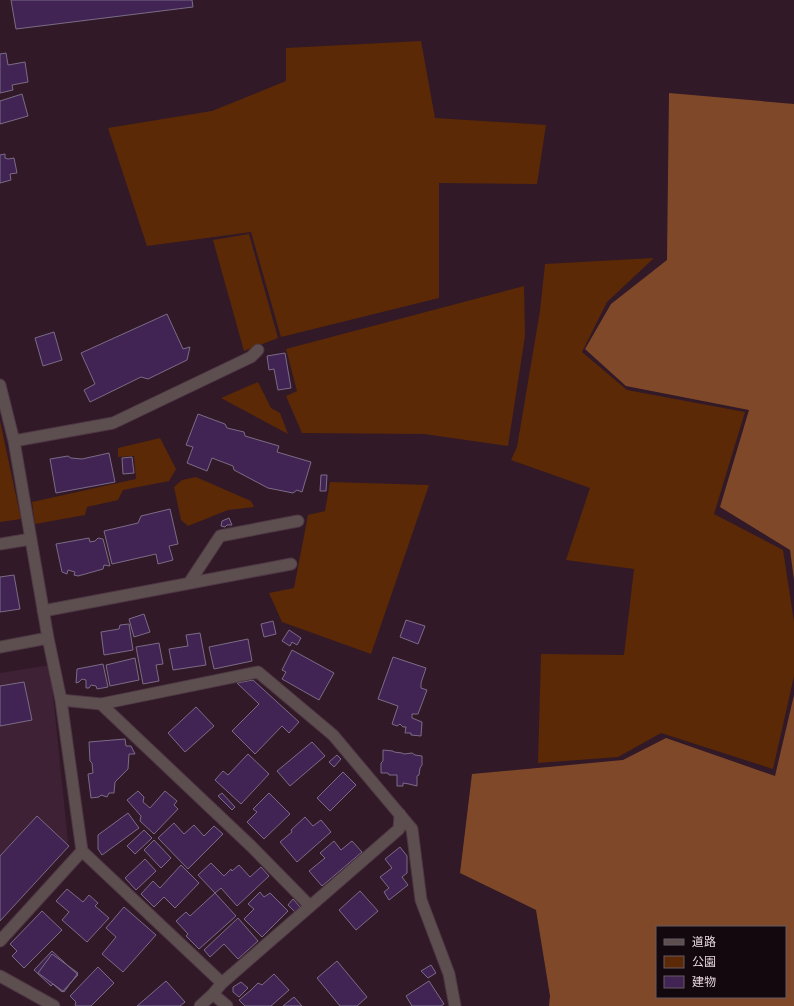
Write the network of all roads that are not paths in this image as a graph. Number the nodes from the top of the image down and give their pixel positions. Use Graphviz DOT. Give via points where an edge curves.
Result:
graph roads {
  1 [pos="258,350"];
  2 [pos="0,385"];
  3 [pos="14,441"];
  4 [pos="298,521"];
  5 [pos="31,539"];
  6 [pos="0,544"];
  7 [pos="291,564"];
  8 [pos="189,583"];
  9 [pos="43,611"];
  10 [pos="48,638"];
  11 [pos="0,647"];
  12 [pos="61,700"];
  13 [pos="101,704"];
  14 [pos="400,814"];
  15 [pos="82,851"];
  16 [pos="310,906"];
  17 [pos="0,941"];
  18 [pos="0,976"];
  19 [pos="222,983"];
  20 [pos="213,994"];
  21 [pos="54,1006"];
  22 [pos="200,1006"];
  23 [pos="227,1006"];
  24 [pos="455,1006"];
  1 -- 3 [label="street" via="250,357 112,423"];
  2 -- 3 [label="street"];
  3 -- 5 [label="street"];
  4 -- 8 [label="street" via="220,536"];
  5 -- 6 [label="street"];
  5 -- 9 [label="street"];
  7 -- 8 [label="street"];
  8 -- 9 [label="street"];
  9 -- 10 [label="street"];
  10 -- 11 [label="street"];
  10 -- 12 [label="street"];
  12 -- 13 [label="street"];
  12 -- 15 [label="street"];
  13 -- 14 [label="street" via="258,672 333,735"];
  13 -- 16 [label="street" via="252,847"];
  14 -- 16 [label="street" via="400,829"];
  14 -- 24 [label="street" via="412,829 421,900 448,974"];
  15 -- 17 [label="street"];
  15 -- 19 [label="street"];
  16 -- 19 [label="street"];
  18 -- 21 [label="street"];
  19 -- 20 [label="street"];
  20 -- 22 [label="street"];
  20 -- 23 [label="street"];
}
